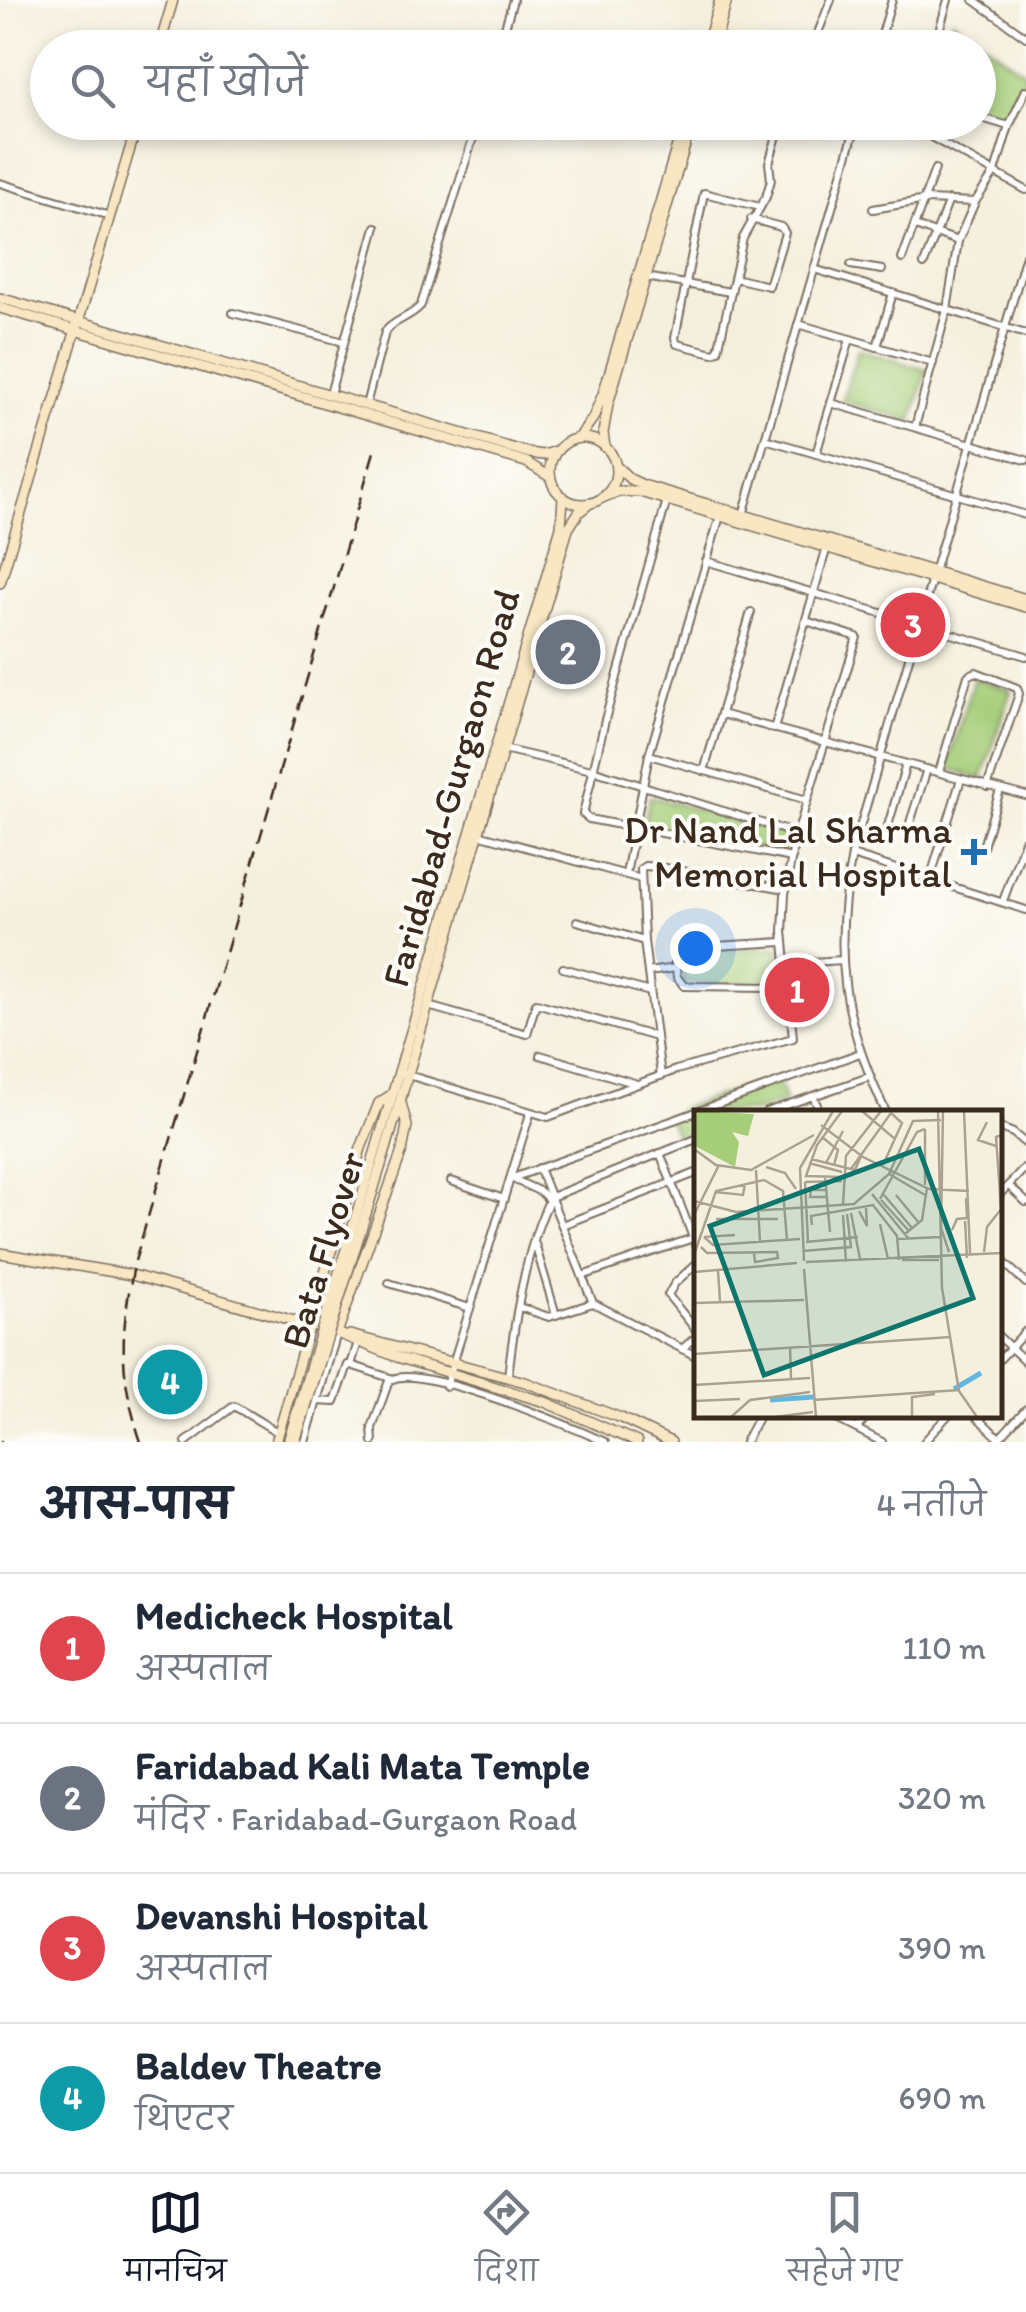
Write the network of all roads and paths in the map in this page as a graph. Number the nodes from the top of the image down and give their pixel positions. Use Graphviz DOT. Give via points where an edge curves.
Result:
graph roads {
  1 [pos="172,0"];
  2 [pos="514,0"];
  3 [pos="832,0"];
  4 [pos="892,0"];
  5 [pos="948,0"];
  6 [pos="974,0"];
  7 [pos="726,1"];
  8 [pos="164,30"];
  9 [pos="505,30"];
  10 [pos="714,30"];
  11 [pos="719,30"];
  12 [pos="820,30"];
  13 [pos="883,30"];
  14 [pos="939,30"];
  15 [pos="1026,37"];
  16 [pos="1026,90"];
  17 [pos="996,122"];
  18 [pos="1009,126"];
  19 [pos="133,140"];
  20 [pos="472,140"];
  21 [pos="679,140"];
  22 [pos="687,140"];
  23 [pos="776,140"];
  24 [pos="852,140"];
  25 [pos="937,140"];
  26 [pos="935,169"];
  27 [pos="995,172"];
  28 [pos="0,183"];
  29 [pos="1026,190"];
  30 [pos="925,200"];
  31 [pos="948,200"];
  32 [pos="974,202"];
  33 [pos="760,206"];
  34 [pos="873,209"];
  35 [pos="110,216"];
  36 [pos="750,219"];
  37 [pos="916,226"];
  38 [pos="376,227"];
  39 [pos="934,232"];
  40 [pos="958,242"];
  41 [pos="1026,255"];
  42 [pos="902,259"];
  43 [pos="924,264"];
  44 [pos="814,269"];
  45 [pos="882,270"];
  46 [pos="646,278"];
  47 [pos="734,278"];
  48 [pos="842,278"];
  49 [pos="685,284"];
  50 [pos="730,292"];
  51 [pos="893,293"];
  52 [pos="0,298"];
  53 [pos="0,308"];
  54 [pos="947,310"];
  55 [pos="232,313"];
  56 [pos="798,324"];
  57 [pos="76,325"];
  58 [pos="1004,327"];
  59 [pos="1026,334"];
  60 [pos="850,339"];
  61 [pos="344,342"];
  62 [pos="878,347"];
  63 [pos="932,363"];
  64 [pos="330,395"];
  65 [pos="831,403"];
  66 [pos="366,405"];
  67 [pos="915,427"];
  68 [pos="579,438"];
  69 [pos="765,439"];
  70 [pos="970,443"];
  71 [pos="605,447"];
  72 [pos="557,451"];
  73 [pos="816,454"];
  74 [pos="1026,459"];
  75 [pos="616,466"];
  76 [pos="550,477"];
  77 [pos="955,496"];
  78 [pos="563,498"];
  79 [pos="602,498"];
  80 [pos="667,500"];
  81 [pos="589,504"];
  82 [pos="743,515"];
  83 [pos="1026,515"];
  84 [pos="720,516"];
  85 [pos="827,548"];
  86 [pos="706,562"];
  87 [pos="933,574"];
  88 [pos="0,583"];
  89 [pos="814,592"];
  90 [pos="1026,599"];
  91 [pos="1026,607"];
  92 [pos="751,612"];
  93 [pos="806,622"];
  94 [pos="919,623"];
  95 [pos="1026,656"];
  96 [pos="721,714"];
  97 [pos="774,730"];
  98 [pos="824,743"];
  99 [pos="503,749"];
  100 [pos="649,756"];
  101 [pos="880,757"];
  102 [pos="906,764"];
  103 [pos="927,769"];
  104 [pos="592,770"];
  105 [pos="704,771"];
  106 [pos="939,772"];
  107 [pos="961,779"];
  108 [pos="988,786"];
  109 [pos="643,788"];
  110 [pos="1000,790"];
  111 [pos="1026,796"];
  112 [pos="806,800"];
  113 [pos="909,826"];
  114 [pos="635,830"];
  115 [pos="475,833"];
  116 [pos="797,834"];
  117 [pos="1026,838"];
  118 [pos="883,843"];
  119 [pos="983,847"];
  120 [pos="852,855"];
  121 [pos="792,858"];
  122 [pos="626,874"];
  123 [pos="641,878"];
  124 [pos="930,879"];
  125 [pos="786,888"];
  126 [pos="1003,901"];
  127 [pos="1026,910"];
  128 [pos="577,921"];
  129 [pos="644,941"];
  130 [pos="784,942"];
  131 [pos="842,960"];
  132 [pos="785,964"];
  133 [pos="563,968"];
  134 [pos="676,968"];
  135 [pos="648,972"];
  136 [pos="786,987"];
  137 [pos="650,992"];
  138 [pos="428,1006"];
  139 [pos="656,1038"];
  140 [pos="860,1052"];
  141 [pos="540,1055"];
  142 [pos="402,1074"];
  143 [pos="662,1076"];
  144 [pos="869,1077"];
  145 [pos="637,1084"];
  146 [pos="396,1096"];
  147 [pos="813,1096"];
  148 [pos="700,1110"];
  149 [pos="772,1110"];
  150 [pos="819,1110"];
  151 [pos="885,1110"];
  152 [pos="694,1112"];
  153 [pos="530,1114"];
  154 [pos="1001,1129"];
  155 [pos="694,1140"];
  156 [pos="1026,1144"];
  157 [pos="381,1147"];
  158 [pos="660,1154"];
  159 [pos="1026,1167"];
  160 [pos="540,1168"];
  161 [pos="694,1174"];
  162 [pos="511,1178"];
  163 [pos="450,1181"];
  164 [pos="672,1183"];
  165 [pos="1009,1185"];
  166 [pos="1001,1193"];
  167 [pos="550,1198"];
  168 [pos="504,1199"];
  169 [pos="1026,1202"];
  170 [pos="562,1225"];
  171 [pos="694,1238"];
  172 [pos="534,1240"];
  173 [pos="694,1240"];
  174 [pos="0,1253"];
  175 [pos="1001,1260"];
  176 [pos="694,1266"];
  177 [pos="582,1276"];
  178 [pos="388,1283"];
  179 [pos="1026,1283"];
  180 [pos="593,1304"];
  181 [pos="470,1308"];
  182 [pos="519,1308"];
  183 [pos="556,1314"];
  184 [pos="310,1325"];
  185 [pos="694,1330"];
  186 [pos="1026,1330"];
  187 [pos="338,1333"];
  188 [pos="694,1335"];
  189 [pos="1001,1339"];
  190 [pos="358,1342"];
  191 [pos="1010,1348"];
  192 [pos="682,1349"];
  193 [pos="694,1355"];
  194 [pos="1001,1358"];
  195 [pos="1026,1362"];
  196 [pos="351,1364"];
  197 [pos="452,1367"];
  198 [pos="508,1377"];
  199 [pos="390,1378"];
  200 [pos="446,1386"];
  201 [pos="318,1401"];
  202 [pos="1026,1409"];
  203 [pos="758,1417"];
  204 [pos="833,1417"];
  205 [pos="867,1417"];
  206 [pos="947,1417"];
  207 [pos="977,1417"];
  208 [pos="594,1422"];
  209 [pos="856,1428"];
  210 [pos="278,1438"];
  211 [pos="586,1438"];
  212 [pos="998,1440"];
  213 [pos="186,1442"];
  214 [pos="288,1442"];
  215 [pos="296,1442"];
  216 [pos="306,1442"];
  217 [pos="373,1442"];
  218 [pos="605,1442"];
  219 [pos="637,1442"];
  220 [pos="671,1442"];
  221 [pos="745,1442"];
  222 [pos="882,1442"];
  223 [pos="924,1442"];
  1 -- 8 [label="street"];
  2 -- 9 [label="street"];
  3 -- 12 [label="street"];
  4 -- 13 [label="street"];
  5 -- 14 [label="street"];
  6 -- 15 [label="street"];
  7 -- 10 [label="street"];
  7 -- 11 [label="street"];
  16 -- 18 [label="street"];
  17 -- 18 [label="street"];
  18 -- 27 [label="street"];
  19 -- 35 [label="street"];
  20 -- 66 [label="street" via="421,305 385,332"];
  21 -- 68 [label="street" via="604,394"];
  22 -- 46 [label="street"];
  23 -- 33 [label="street"];
  24 -- 44 [label="street"];
  25 -- 27 [label="street"];
  26 -- 30 [label="street"];
  27 -- 29 [label="street"];
  27 -- 32 [label="street"];
  28 -- 35 [label="street"];
  30 -- 31 [label="street"];
  30 -- 34 [label="street"];
  30 -- 37 [label="street"];
  31 -- 32 [label="street"];
  31 -- 39 [label="street"];
  32 -- 40 [label="street"];
  33 -- 36 [label="street"];
  33 -- 49 [label="street" via="704,193"];
  35 -- 57 [label="street"];
  36 -- 47 [label="street"];
  36 -- 47 [label="street" via="784,233 769,286"];
  37 -- 39 [label="street"];
  37 -- 42 [label="street"];
  38 -- 61 [label="street"];
  39 -- 40 [label="street"];
  39 -- 43 [label="street"];
  40 -- 54 [label="street"];
  41 -- 58 [label="street"];
  44 -- 48 [label="street"];
  44 -- 56 [label="street"];
  45 -- 48 [label="street" via="851,265"];
  46 -- 49 [label="street"];
  46 -- 71 [label="street" via="608,404"];
  47 -- 50 [label="street"];
  48 -- 51 [label="street"];
  49 -- 50 [label="street"];
  49 -- 50 [label="street" via="675,342 714,353"];
  51 -- 54 [label="street"];
  51 -- 62 [label="street"];
  52 -- 57 [label="street"];
  53 -- 57 [label="street"];
  54 -- 58 [label="street"];
  54 -- 63 [label="street"];
  55 -- 61 [label="street"];
  56 -- 60 [label="street"];
  56 -- 69 [label="street"];
  57 -- 64 [label="street"];
  57 -- 76 [label="street" via="526,462"];
  57 -- 88 [label="street"];
  58 -- 59 [label="street"];
  58 -- 70 [label="street"];
  60 -- 62 [label="street"];
  60 -- 65 [label="street"];
  61 -- 64 [label="street"];
  62 -- 63 [label="street"];
  63 -- 67 [label="street"];
  64 -- 66 [label="street"];
  65 -- 67 [label="street"];
  65 -- 73 [label="street"];
  66 -- 72 [label="street" via="529,454"];
  67 -- 70 [label="street"];
  68 -- 71 [label="street"];
  68 -- 72 [label="street"];
  69 -- 73 [label="street"];
  69 -- 82 [label="street"];
  70 -- 74 [label="street"];
  70 -- 77 [label="street"];
  71 -- 75 [label="street"];
  72 -- 76 [label="street"];
  73 -- 77 [label="street"];
  75 -- 79 [label="street"];
  75 -- 82 [label="street" via="643,485"];
  76 -- 78 [label="street"];
  77 -- 83 [label="street"];
  77 -- 87 [label="street"];
  78 -- 81 [label="street"];
  78 -- 115 [label="street, Faridabad-Gurgaon Road" via="561,526"];
  79 -- 80 [label="street" via="628,490"];
  79 -- 81 [label="street"];
  80 -- 84 [label="street"];
  80 -- 104 [label="street"];
  81 -- 99 [label="street, Faridabad-Gurgaon Road" via="568,528"];
  82 -- 87 [label="street"];
  84 -- 85 [label="street"];
  84 -- 86 [label="street"];
  85 -- 87 [label="street"];
  85 -- 89 [label="street"];
  86 -- 89 [label="street"];
  86 -- 100 [label="street"];
  87 -- 90 [label="street"];
  87 -- 91 [label="street"];
  87 -- 94 [label="street"];
  89 -- 93 [label="street"];
  89 -- 94 [label="street"];
  92 -- 96 [label="street"];
  93 -- 97 [label="street"];
  93 -- 98 [label="street" via="856,637"];
  94 -- 95 [label="street"];
  94 -- 101 [label="street"];
  96 -- 97 [label="street"];
  96 -- 105 [label="street"];
  97 -- 98 [label="street"];
  98 -- 101 [label="street"];
  98 -- 112 [label="street"];
  99 -- 104 [label="street"];
  99 -- 115 [label="street, Faridabad-Gurgaon Road"];
  100 -- 105 [label="street"];
  100 -- 109 [label="street"];
  101 -- 102 [label="street"];
  101 -- 120 [label="street"];
  102 -- 103 [label="street"];
  102 -- 118 [label="street"];
  103 -- 106 [label="street"];
  103 -- 113 [label="street"];
  104 -- 109 [label="street"];
  104 -- 114 [label="street" via="583,814"];
  105 -- 112 [label="street"];
  106 -- 107 [label="street"];
  106 -- 108 [label="street" via="968,676 976,672 1018,690"];
  107 -- 108 [label="street"];
  107 -- 124 [label="street"];
  108 -- 110 [label="street"];
  109 -- 114 [label="street"];
  109 -- 116 [label="street"];
  110 -- 111 [label="street"];
  110 -- 119 [label="street"];
  112 -- 116 [label="street"];
  114 -- 121 [label="street"];
  114 -- 122 [label="street"];
  115 -- 122 [label="street"];
  115 -- 138 [label="street, Faridabad-Gurgaon Road"];
  115 -- 142 [label="street, Faridabad-Gurgaon Road"];
  116 -- 121 [label="street"];
  117 -- 126 [label="street"];
  120 -- 124 [label="street"];
  120 -- 131 [label="street" via="840,925"];
  121 -- 125 [label="street"];
  122 -- 123 [label="street"];
  123 -- 125 [label="street" via="645,866"];
  123 -- 129 [label="street"];
  124 -- 126 [label="street"];
  125 -- 130 [label="street"];
  126 -- 127 [label="street"];
  128 -- 129 [label="street"];
  129 -- 135 [label="street"];
  130 -- 132 [label="street"];
  130 -- 134 [label="street" via="681,948 674,954"];
  131 -- 132 [label="street"];
  131 -- 140 [label="street"];
  132 -- 136 [label="street"];
  133 -- 137 [label="street"];
  134 -- 135 [label="street"];
  134 -- 136 [label="street" via="684,986"];
  135 -- 137 [label="street"];
  136 -- 143 [label="street" via="792,1040"];
  137 -- 139 [label="street"];
  138 -- 139 [label="street" via="526,1034 536,1003"];
  138 -- 142 [label="street, Faridabad-Gurgaon Road"];
  139 -- 143 [label="street"];
  140 -- 144 [label="street"];
  140 -- 148 [label="street"];
  141 -- 145 [label="street"];
  142 -- 146 [label="street, Bata Flyover"];
  142 -- 153 [label="street"];
  143 -- 145 [label="street"];
  144 -- 147 [label="street"];
  144 -- 151 [label="street"];
  145 -- 153 [label="street" via="560,1114"];
  146 -- 157 [label="street, Bata Flyover"];
  146 -- 184 [label="street" via="379,1104 368,1126"];
  146 -- 187 [label="street" via="407,1126 402,1151"];
  147 -- 149 [label="street"];
  147 -- 150 [label="street"];
  152 -- 160 [label="street"];
  153 -- 162 [label="street"];
  154 -- 156 [label="street"];
  155 -- 158 [label="street"];
  157 -- 214 [label="street, Bata Flyover, bridge"];
  157 -- 215 [label="street, Bata Flyover, bridge"];
  158 -- 164 [label="street"];
  158 -- 167 [label="street"];
  159 -- 165 [label="street"];
  160 -- 162 [label="street"];
  160 -- 167 [label="street"];
  161 -- 164 [label="street"];
  162 -- 167 [label="street"];
  162 -- 168 [label="street"];
  163 -- 168 [label="street"];
  164 -- 170 [label="street"];
  164 -- 171 [label="street"];
  165 -- 166 [label="street"];
  165 -- 169 [label="street"];
  167 -- 170 [label="street"];
  167 -- 172 [label="street"];
  168 -- 181 [label="street"];
  170 -- 177 [label="street"];
  172 -- 182 [label="street"];
  172 -- 183 [label="street"];
  173 -- 177 [label="street"];
  174 -- 184 [label="street" via="132,1275"];
  175 -- 179 [label="street"];
  176 -- 185 [label="street" via="668,1295"];
  177 -- 180 [label="street"];
  178 -- 181 [label="street"];
  180 -- 183 [label="street"];
  180 -- 192 [label="street"];
  181 -- 197 [label="street"];
  182 -- 183 [label="street"];
  182 -- 198 [label="street"];
  184 -- 187 [label="street"];
  184 -- 210 [label="street"];
  186 -- 191 [label="street"];
  187 -- 190 [label="street"];
  187 -- 197 [label="street"];
  187 -- 201 [label="street"];
  188 -- 192 [label="street"];
  189 -- 191 [label="street"];
  190 -- 196 [label="street"];
  190 -- 197 [label="street" via="397,1358"];
  191 -- 194 [label="street"];
  191 -- 195 [label="street"];
  192 -- 193 [label="street"];
  196 -- 199 [label="street"];
  196 -- 201 [label="street" via="334,1402"];
  197 -- 198 [label="street"];
  197 -- 200 [label="street"];
  197 -- 208 [label="street"];
  198 -- 220 [label="street"];
  199 -- 200 [label="street"];
  199 -- 217 [label="street"];
  200 -- 211 [label="street" via="547,1417"];
  201 -- 216 [label="street"];
  202 -- 212 [label="street"];
  203 -- 221 [label="street"];
  204 -- 209 [label="street"];
  205 -- 209 [label="street"];
  206 -- 223 [label="street"];
  207 -- 212 [label="street"];
  208 -- 211 [label="street"];
  208 -- 219 [label="street"];
  209 -- 222 [label="street"];
  210 -- 213 [label="street" via="234,1406"];
  211 -- 218 [label="street"];
}
